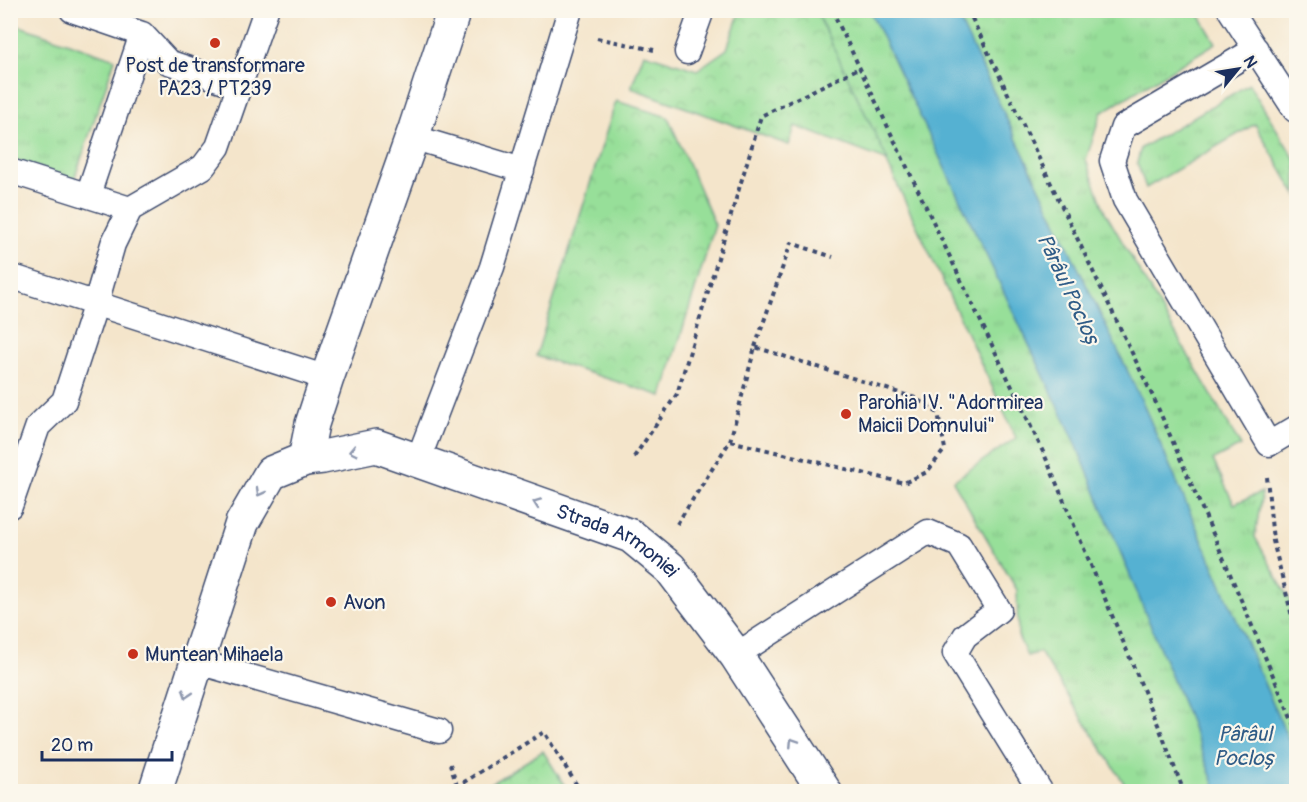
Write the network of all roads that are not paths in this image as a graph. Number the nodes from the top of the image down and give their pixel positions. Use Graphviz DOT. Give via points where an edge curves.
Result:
graph roads {
  1 [pos="72,10"];
  2 [pos="266,10"];
  3 [pos="454,10"];
  4 [pos="702,10"];
  5 [pos="1230,10"];
  6 [pos="567,21"];
  7 [pos="142,34"];
  8 [pos="1256,49"];
  9 [pos="687,52"];
  10 [pos="239,86"];
  11 [pos="1295,110"];
  12 [pos="412,137"];
  13 [pos="522,170"];
  14 [pos="10,171"];
  15 [pos="88,195"];
  16 [pos="130,209"];
  17 [pos="10,276"];
  18 [pos="96,303"];
  19 [pos="327,378"];
  20 [pos="1296,428"];
  21 [pos="305,459"];
  22 [pos="418,460"];
  23 [pos="10,506"];
  24 [pos="736,655"];
  25 [pos="198,662"];
  26 [pos="439,731"];
  27 [pos="155,792"];
  28 [pos="825,792"];
  29 [pos="1041,792"];
  1 -- 7 [label="lane"];
  2 -- 10 [label="lane"];
  3 -- 12 [label="street"];
  4 -- 9 [label="lane"];
  5 -- 8 [label="lane"];
  6 -- 13 [label="lane"];
  7 -- 10 [label="lane" via="168,62"];
  7 -- 15 [label="lane"];
  8 -- 11 [label="lane"];
  8 -- 20 [label="lane" via="1123,127 1112,161 1125,200 1269,444"];
  10 -- 16 [label="lane" via="218,147 203,167"];
  12 -- 13 [label="lane"];
  12 -- 19 [label="street"];
  13 -- 22 [label="lane" via="492,267"];
  14 -- 15 [label="lane"];
  15 -- 16 [label="lane"];
  16 -- 18 [label="lane" via="113,243"];
  17 -- 18 [label="lane"];
  18 -- 19 [label="lane"];
  18 -- 23 [label="lane" via="64,401 38,426"];
  19 -- 21 [label="street"];
  22 -- 21 [label="street, Strada Armoniei, one-way" via="376,446"];
  21 -- 25 [label="street, Strada Armoniei, one-way" via="271,473 242,523"];
  24 -- 22 [label="street, Strada Armoniei, one-way" via="669,568 631,536"];
  28 -- 24 [label="street, Strada Armoniei, one-way"];
  24 -- 29 [label="lane" via="928,532 959,545 999,610 965,636 955,653"];
  25 -- 26 [label="lane"];
  25 -- 27 [label="street, Strada Armoniei, one-way"];
}
